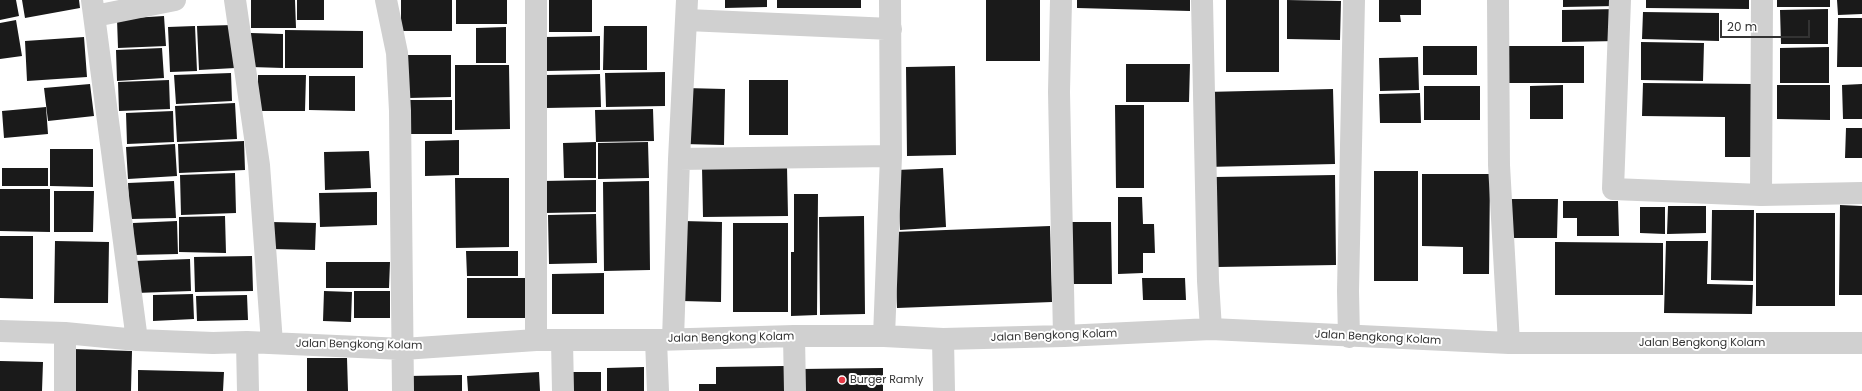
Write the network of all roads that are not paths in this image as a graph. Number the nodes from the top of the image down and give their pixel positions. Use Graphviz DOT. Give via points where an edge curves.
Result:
graph roads {
  1 [pos="175,0"];
  2 [pos="235,0"];
  3 [pos="386,0"];
  4 [pos="536,0"];
  5 [pos="890,0"];
  6 [pos="1062,0"];
  7 [pos="1202,0"];
  8 [pos="1354,0"];
  9 [pos="1498,0"];
  10 [pos="1620,0"];
  11 [pos="1762,0"];
  12 [pos="93,8"];
  13 [pos="687,10"];
  14 [pos="891,29"];
  15 [pos="891,156"];
  16 [pos="679,159"];
  17 [pos="1862,193"];
  18 [pos="1761,195"];
  19 [pos="1211,329"];
  20 [pos="0,330"];
  21 [pos="65,333"];
  22 [pos="794,336"];
  23 [pos="884,336"];
  24 [pos="1064,336"];
  25 [pos="1349,336"];
  26 [pos="665,339"];
  27 [pos="943,339"];
  28 [pos="137,340"];
  29 [pos="536,340"];
  30 [pos="562,340"];
  31 [pos="247,342"];
  32 [pos="272,343"];
  33 [pos="1509,343"];
  34 [pos="1862,343"];
  35 [pos="402,348"];
  36 [pos="65,391"];
  37 [pos="248,391"];
  38 [pos="403,391"];
  39 [pos="563,391"];
  40 [pos="658,391"];
  41 [pos="795,391"];
  42 [pos="944,391"];
  1 -- 12 [label="street"];
  2 -- 32 [label="street" via="260,164"];
  3 -- 35 [label="street" via="397,53 400,111"];
  4 -- 29 [label="street"];
  5 -- 14 [label="street"];
  6 -- 24 [label="street" via="1059,92"];
  7 -- 19 [label="street"];
  8 -- 25 [label="street"];
  9 -- 33 [label="street" via="1499,164"];
  10 -- 18 [label="street" via="1613,189"];
  11 -- 18 [label="street"];
  12 -- 28 [label="street"];
  13 -- 14 [label="street"];
  13 -- 16 [label="street"];
  14 -- 15 [label="street"];
  15 -- 16 [label="street"];
  15 -- 23 [label="street"];
  16 -- 26 [label="street"];
  17 -- 18 [label="street"];
  19 -- 24 [label="street, Jalan Bengkong Kolam"];
  19 -- 25 [label="street, Jalan Bengkong Kolam"];
  20 -- 21 [label="street, Jalan Bengkong Kolam"];
  21 -- 28 [label="street, Jalan Bengkong Kolam"];
  21 -- 36 [label="street"];
  22 -- 23 [label="street, Jalan Bengkong Kolam"];
  22 -- 26 [label="street, Jalan Bengkong Kolam"];
  22 -- 41 [label="street"];
  23 -- 27 [label="street, Jalan Bengkong Kolam"];
  24 -- 27 [label="street, Jalan Bengkong Kolam"];
  25 -- 33 [label="street, Jalan Bengkong Kolam"];
  26 -- 30 [label="street, Jalan Bengkong Kolam"];
  26 -- 40 [label="street"];
  27 -- 42 [label="street"];
  28 -- 31 [label="street, Jalan Bengkong Kolam"];
  29 -- 30 [label="street, Jalan Bengkong Kolam"];
  29 -- 35 [label="street, Jalan Bengkong Kolam"];
  30 -- 39 [label="street"];
  31 -- 32 [label="street, Jalan Bengkong Kolam"];
  31 -- 37 [label="street"];
  32 -- 35 [label="street, Jalan Bengkong Kolam"];
  33 -- 34 [label="street, Jalan Bengkong Kolam"];
  35 -- 38 [label="street"];
}
